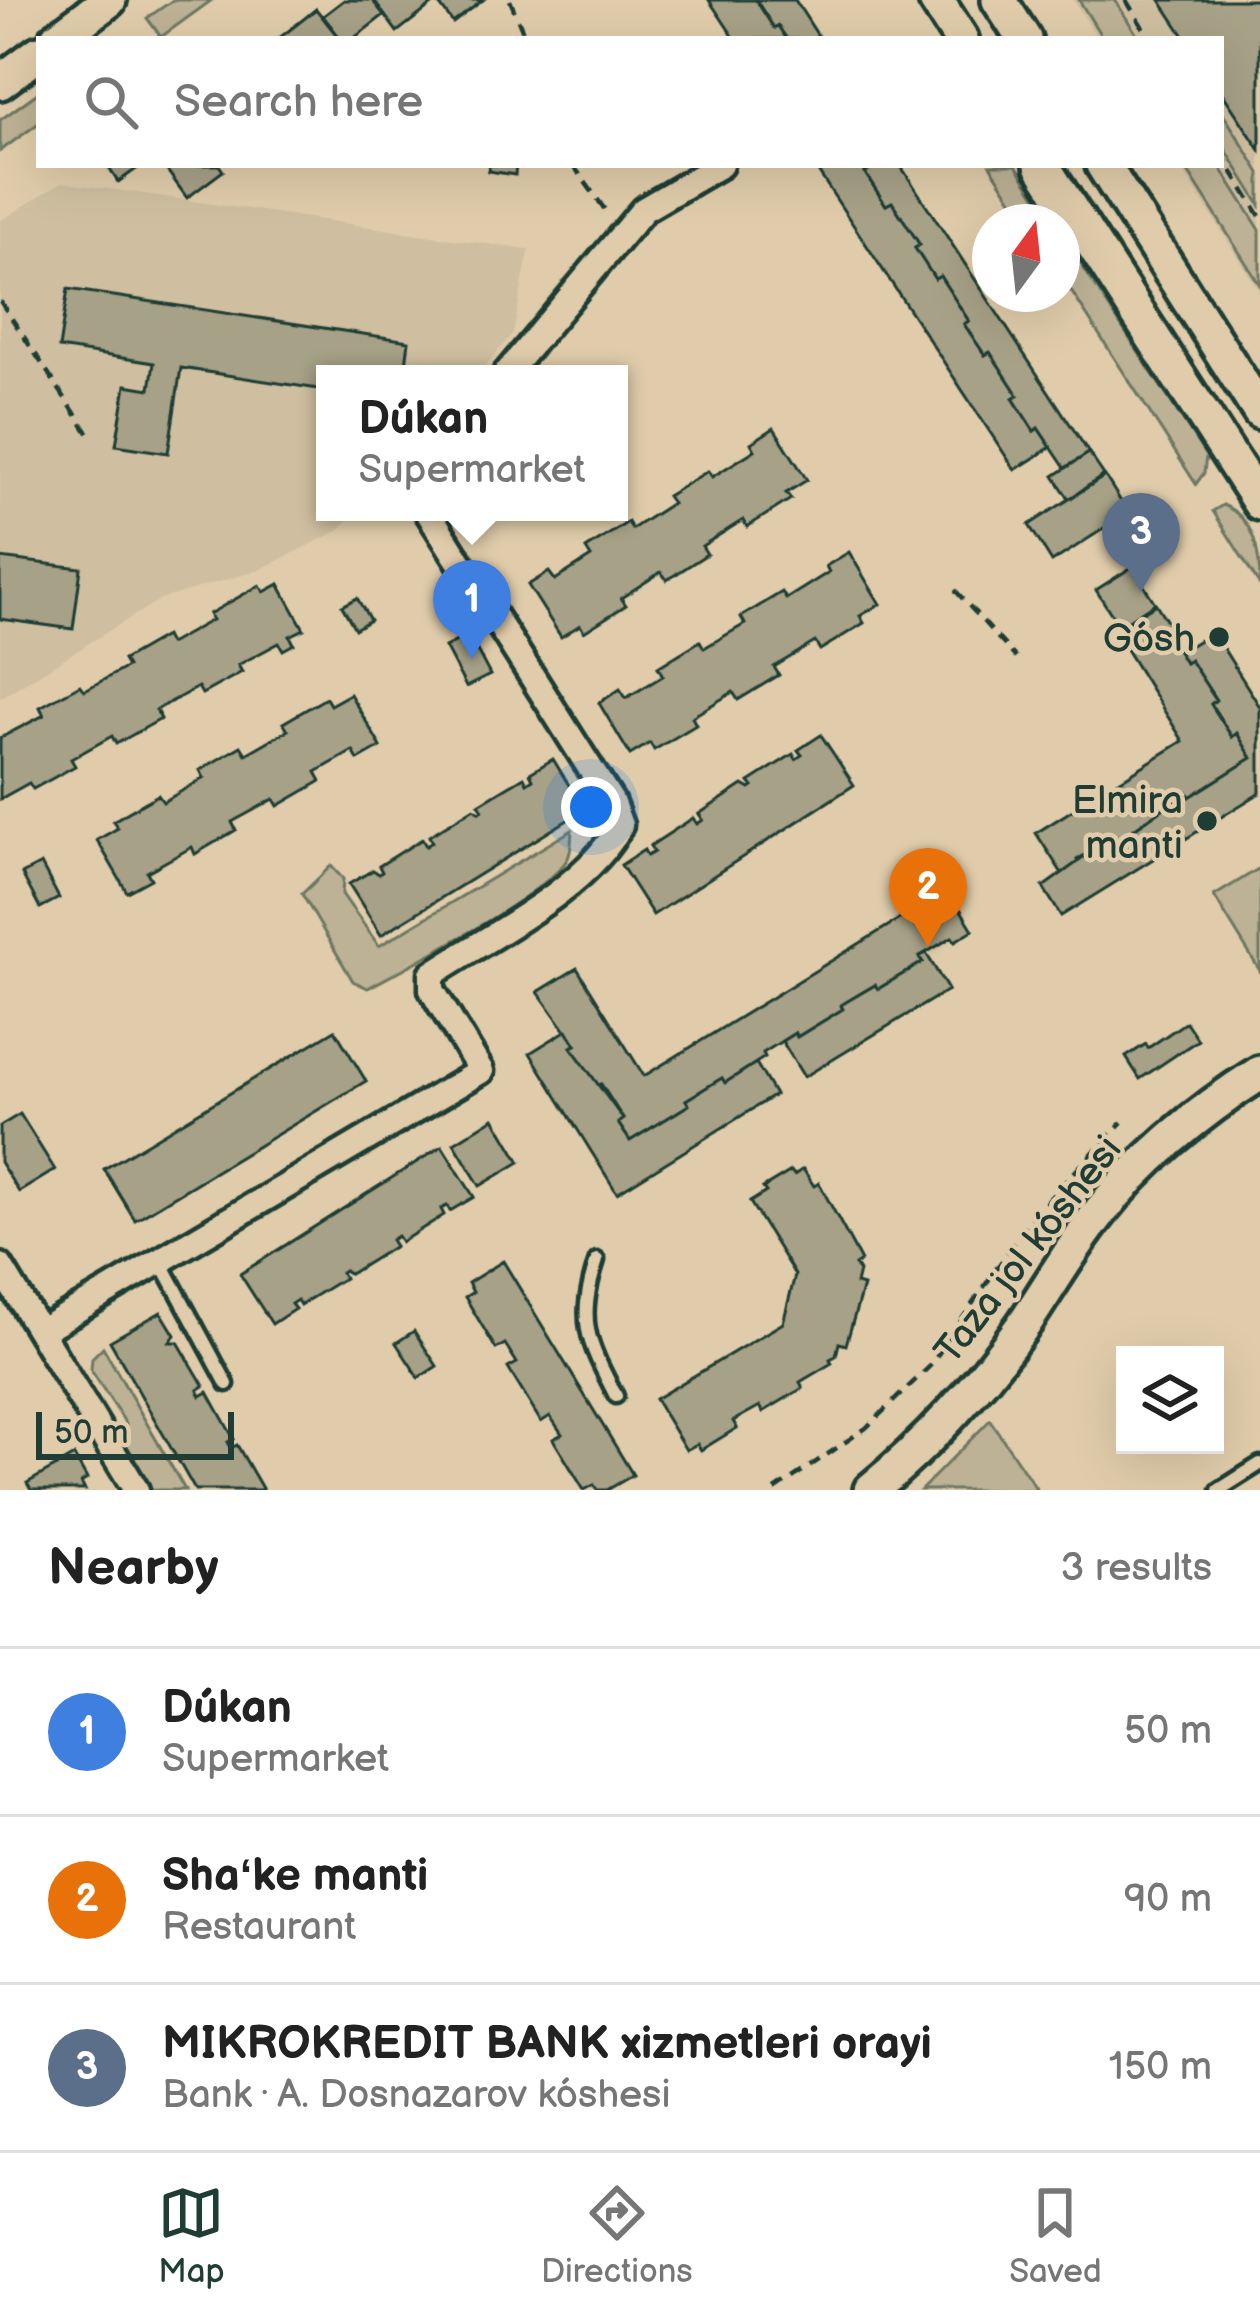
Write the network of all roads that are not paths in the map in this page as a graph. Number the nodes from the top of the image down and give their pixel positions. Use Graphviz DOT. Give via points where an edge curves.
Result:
graph roads {
  1 [pos="109,0"];
  2 [pos="1000,0"];
  3 [pos="61,36"];
  4 [pos="1022,36"];
  5 [pos="36,55"];
  6 [pos="0,82"];
  7 [pos="715,168"];
  8 [pos="1044,168"];
  9 [pos="1105,168"];
  10 [pos="514,365"];
  11 [pos="1260,412"];
  12 [pos="1260,503"];
  13 [pos="434,521"];
  14 [pos="1260,1073"];
  15 [pos="597,1259"];
  16 [pos="160,1261"];
  17 [pos="0,1266"];
  18 [pos="41,1331"];
  19 [pos="227,1384"];
  20 [pos="616,1396"];
  21 [pos="1260,1464"];
  22 [pos="136,1490"];
  23 [pos="872,1490"];
  24 [pos="1219,1490"];
  1 -- 3 [label="main road"];
  2 -- 4 [label="main road"];
  5 -- 6 [label="main road"];
  7 -- 10 [label="street" via="644,210"];
  8 -- 12 [label="main road"];
  9 -- 11 [label="main road"];
  13 -- 16 [label="street" via="620,825 610,847 557,891 432,974 433,990 481,1071"];
  14 -- 23 [label="main road, Taza jol kóshesi" via="1146,1160 987,1372"];
  15 -- 20 [label="lane" via="586,1295 588,1341"];
  16 -- 18 [label="street"];
  16 -- 19 [label="lane"];
  17 -- 18 [label="street"];
  18 -- 22 [label="street"];
  21 -- 24 [label="lane"];
}
